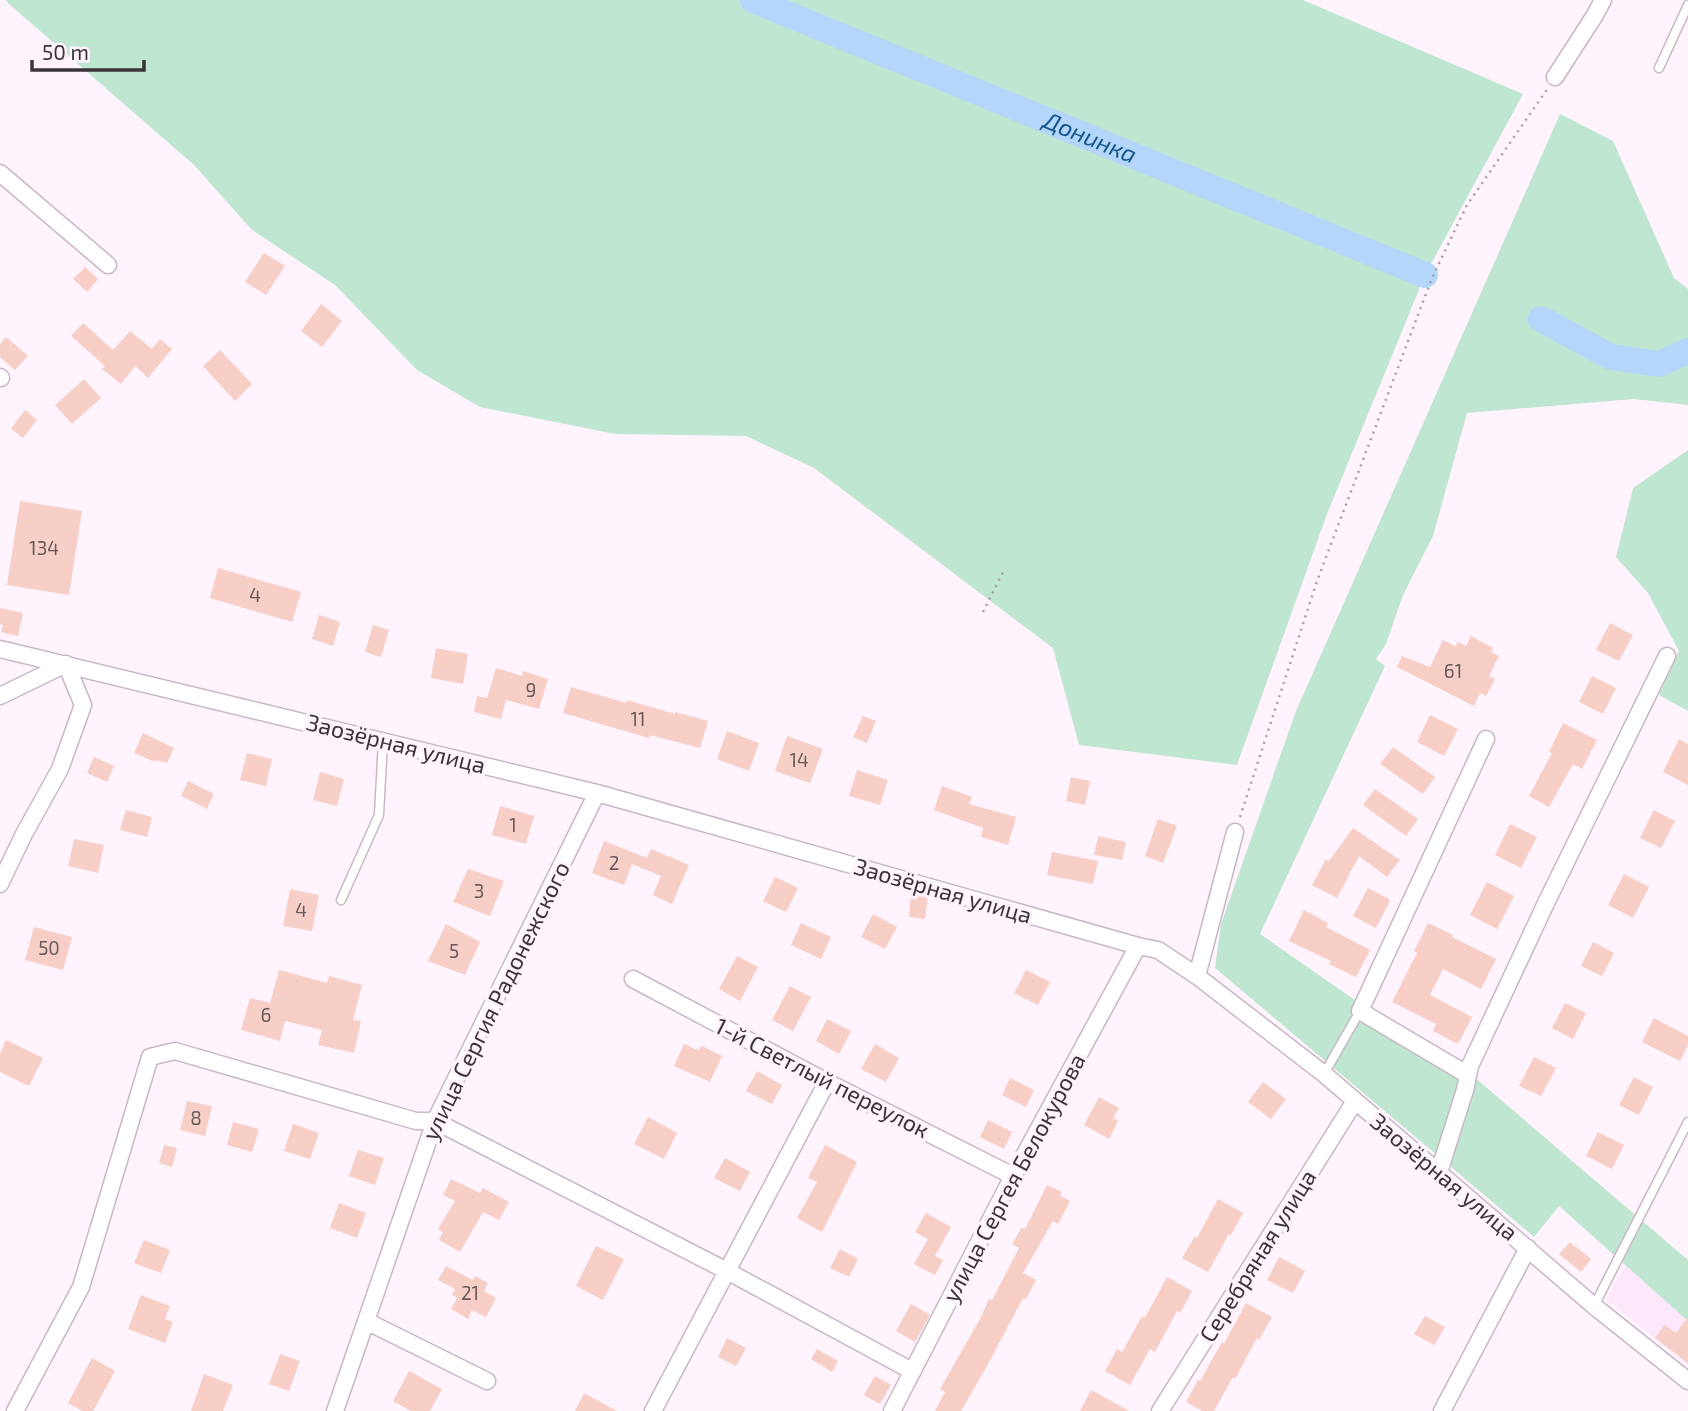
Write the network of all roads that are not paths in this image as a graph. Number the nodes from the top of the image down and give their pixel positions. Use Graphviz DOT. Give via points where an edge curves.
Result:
graph roads {
  1 [pos="1603,0"];
  2 [pos="1688,5"];
  3 [pos="1659,68"];
  4 [pos="1556,77"];
  5 [pos="0,173"];
  6 [pos="108,265"];
  7 [pos="0,649"];
  8 [pos="1667,656"];
  9 [pos="66,664"];
  10 [pos="0,696"];
  11 [pos="1486,739"];
  12 [pos="383,741"];
  13 [pos="597,793"];
  14 [pos="1236,832"];
  15 [pos="0,884"];
  16 [pos="341,900"];
  17 [pos="1138,946"];
  18 [pos="1197,976"];
  19 [pos="633,979"];
  20 [pos="1360,1011"];
  21 [pos="1324,1074"];
  22 [pos="1468,1075"];
  23 [pos="827,1082"];
  24 [pos="1355,1101"];
  25 [pos="435,1121"];
  26 [pos="1688,1122"];
  27 [pos="1439,1172"];
  28 [pos="1013,1176"];
  29 [pos="1528,1248"];
  30 [pos="727,1271"];
  31 [pos="1594,1306"];
  32 [pos="366,1321"];
  33 [pos="912,1371"];
  34 [pos="487,1381"];
  35 [pos="1688,1381"];
  36 [pos="16,1408"];
  37 [pos="34,1411"];
  38 [pos="335,1411"];
  39 [pos="653,1411"];
  40 [pos="891,1411"];
  41 [pos="1160,1411"];
  42 [pos="1442,1411"];
  1 -- 4 [label="street"];
  2 -- 3 [label="lane"];
  5 -- 6 [label="street"];
  7 -- 9 [label="street, Заозёрная улица"];
  8 -- 22 [label="street"];
  9 -- 10 [label="street"];
  9 -- 12 [label="street, Заозёрная улица"];
  9 -- 15 [label="street" via="83,705 60,769"];
  11 -- 20 [label="street"];
  12 -- 13 [label="street, Заозёрная улица"];
  12 -- 16 [label="lane" via="379,815"];
  13 -- 17 [label="street, Заозёрная улица"];
  13 -- 25 [label="street, улица Сергия Радонежского"];
  14 -- 18 [label="street"];
  17 -- 18 [label="street, Заозёрная улица" via="1158,950"];
  17 -- 28 [label="street, улица Сергея Белокурова"];
  18 -- 21 [label="street, Заозёрная улица"];
  19 -- 23 [label="street, 1-й Светлый переулок"];
  20 -- 21 [label="lane"];
  20 -- 22 [label="street"];
  21 -- 24 [label="street, Заозёрная улица"];
  22 -- 27 [label="street"];
  23 -- 28 [label="street, 1-й Светлый переулок"];
  23 -- 30 [label="street"];
  24 -- 27 [label="street, Заозёрная улица"];
  24 -- 41 [label="street, Серебряная улица"];
  25 -- 30 [label="street"];
  25 -- 32 [label="street, улица Сергия Радонежского"];
  25 -- 36 [label="street" via="415,1121 175,1051 150,1057 81,1287"];
  26 -- 31 [label="lane"];
  27 -- 29 [label="street, Заозёрная улица"];
  28 -- 33 [label="street, улица Сергея Белокурова"];
  29 -- 31 [label="street, Заозёрная улица"];
  29 -- 42 [label="street"];
  30 -- 33 [label="street"];
  30 -- 39 [label="street"];
  31 -- 35 [label="street, Заозёрная улица"];
  32 -- 34 [label="street"];
  32 -- 38 [label="street, улица Сергия Радонежского"];
  33 -- 40 [label="street, улица Сергея Белокурова"];
  36 -- 37 [label="street"];
}
